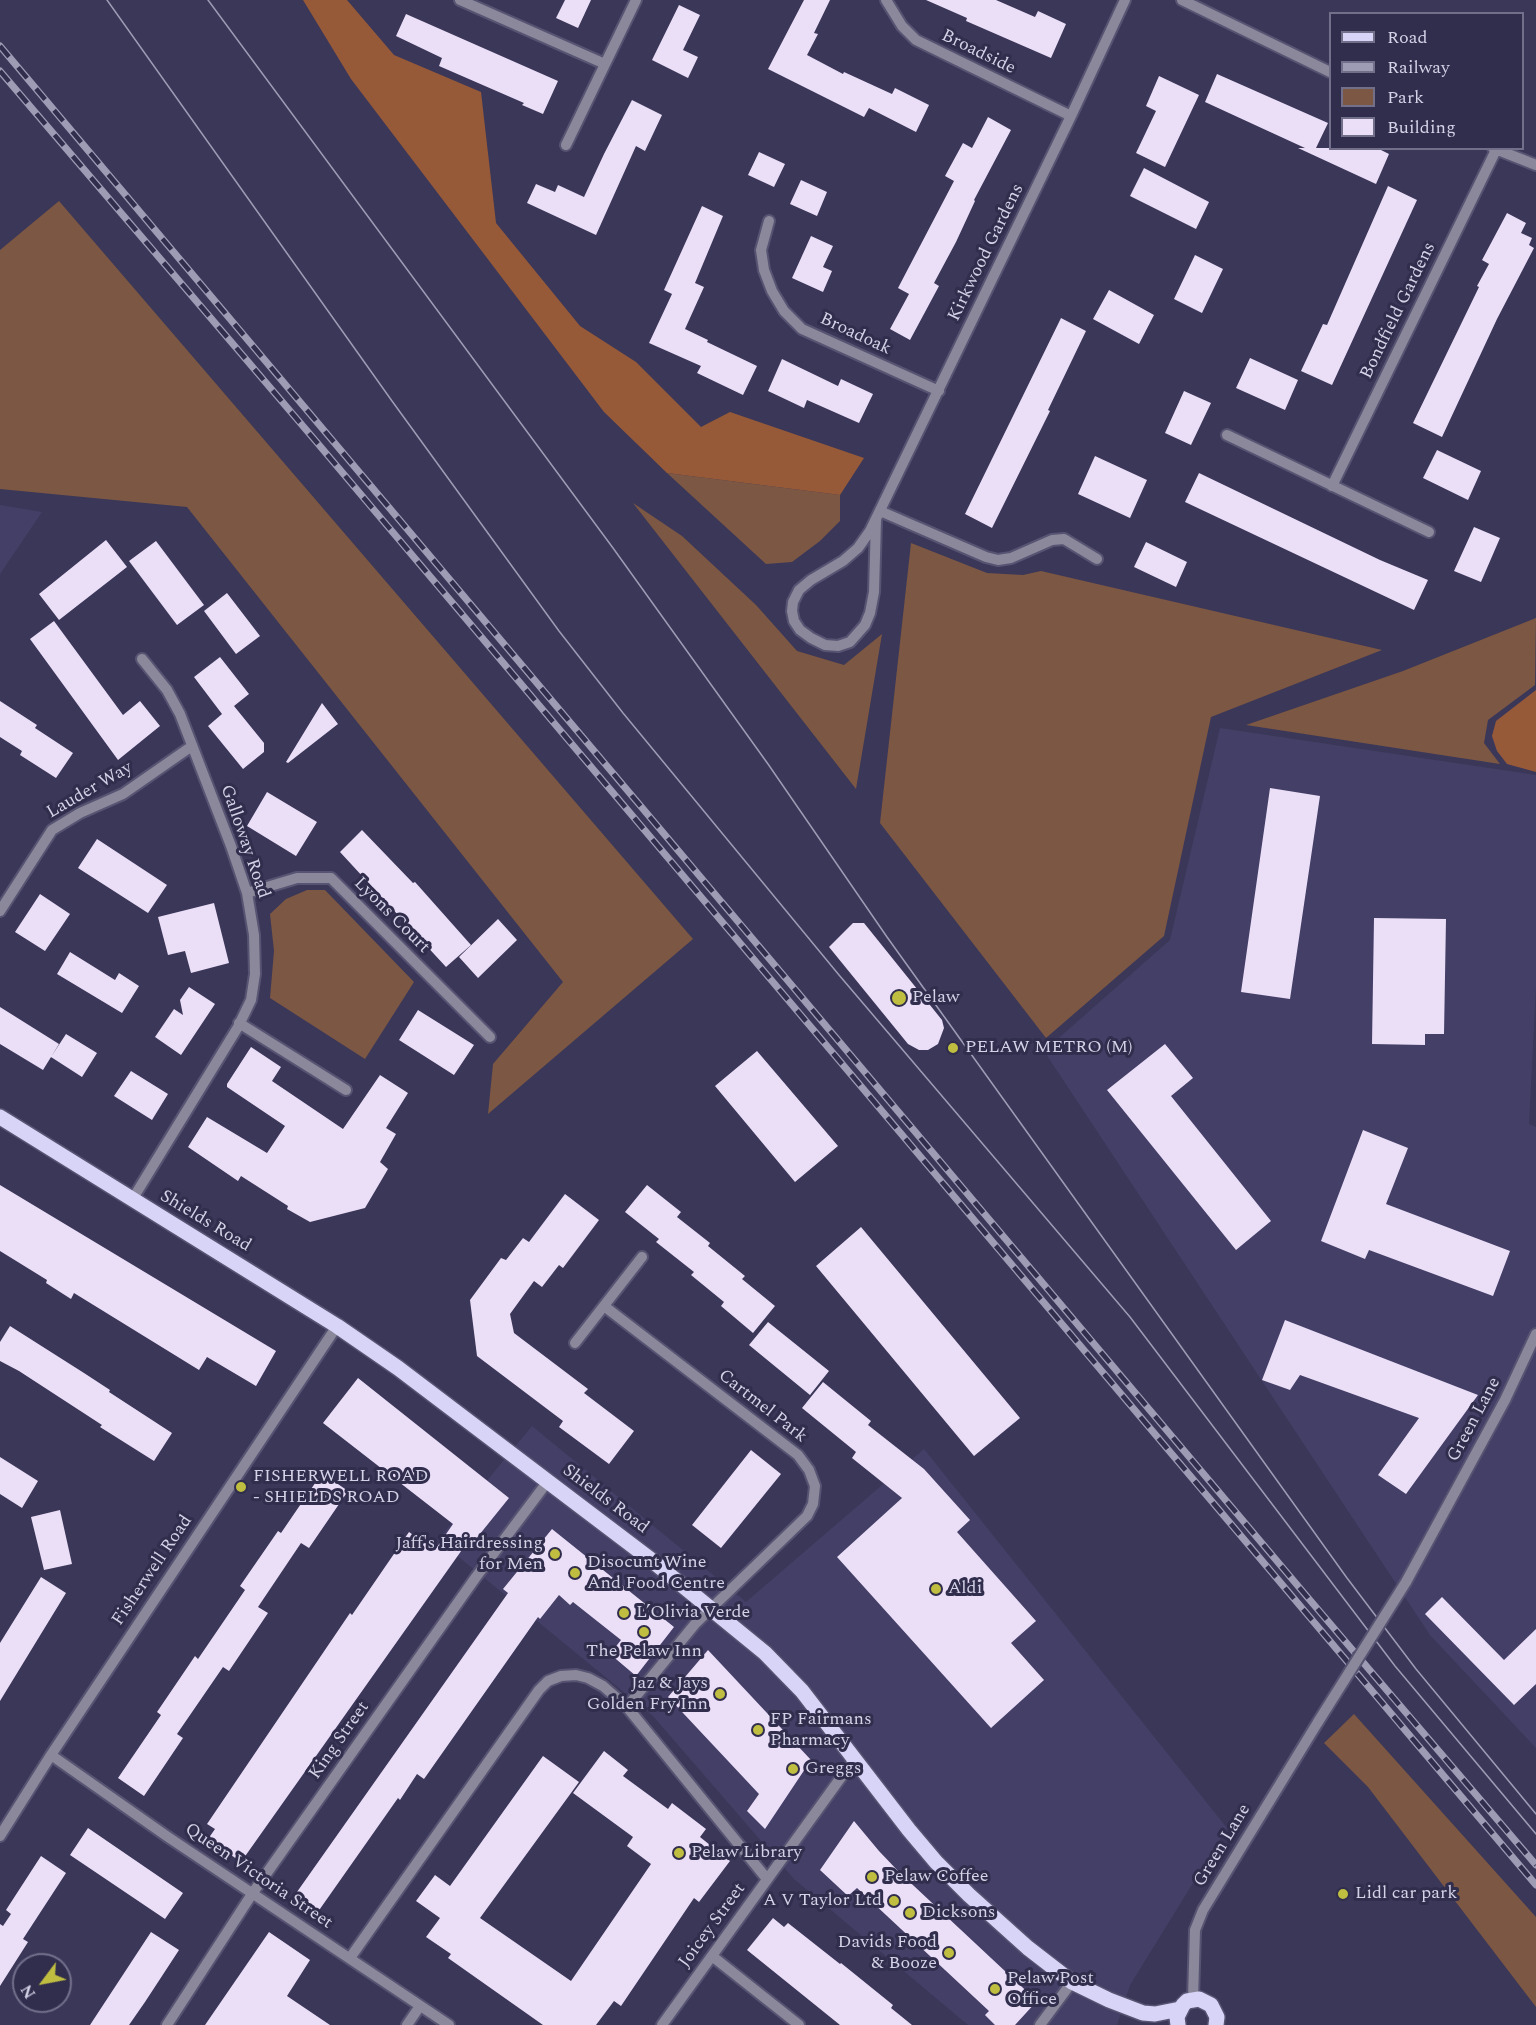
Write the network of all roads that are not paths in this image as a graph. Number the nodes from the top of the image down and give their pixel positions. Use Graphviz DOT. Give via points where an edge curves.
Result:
graph roads {
  1 [pos="460,0"];
  2 [pos="636,0"];
  3 [pos="886,0"];
  4 [pos="1125,0"];
  5 [pos="1182,0"];
  6 [pos="605,64"];
  7 [pos="1329,72"];
  8 [pos="1071,116"];
  9 [pos="566,145"];
  10 [pos="1494,150"];
  11 [pos="1497,150"];
  12 [pos="1536,165"];
  13 [pos="769,221"];
  14 [pos="939,391"];
  15 [pos="1227,435"];
  16 [pos="1332,486"];
  17 [pos="878,516"];
  18 [pos="1429,532"];
  19 [pos="1097,559"];
  20 [pos="142,659"];
  21 [pos="192,746"];
  22 [pos="247,892"];
  23 [pos="0,911"];
  24 [pos="239,1023"];
  25 [pos="490,1037"];
  26 [pos="346,1090"];
  27 [pos="0,1117"];
  28 [pos="132,1200"];
  29 [pos="642,1257"];
  30 [pos="604,1306"];
  31 [pos="337,1326"];
  32 [pos="1536,1334"];
  33 [pos="575,1343"];
  34 [pos="548,1481"];
  35 [pos="712,1609"];
  36 [pos="627,1707"];
  37 [pos="51,1755"];
  38 [pos="855,1758"];
  39 [pos="0,1836"];
  40 [pos="767,1880"];
  41 [pos="252,1894"];
  42 [pos="712,1956"];
  43 [pos="350,1958"];
  44 [pos="1072,1982"];
  45 [pos="1193,1999"];
  46 [pos="420,2006"];
  47 [pos="1180,2009"];
  48 [pos="167,2025"];
  49 [pos="407,2025"];
  50 [pos="449,2025"];
  51 [pos="662,2025"];
  52 [pos="799,2025"];
  53 [pos="1040,2025"];
  54 [pos="1178,2025"];
  55 [pos="1216,2025"];
  1 -- 6 [label="street"];
  2 -- 6 [label="street"];
  3 -- 8 [label="street, Broadside" via="916,40"];
  4 -- 8 [label="street, Kirkwood Gardens"];
  5 -- 7 [label="street"];
  6 -- 9 [label="street"];
  8 -- 14 [label="street, Kirkwood Gardens"];
  10 -- 16 [label="street, Bondfield Gardens"];
  11 -- 12 [label="street"];
  13 -- 14 [label="street, Broadoak" via="761,250 764,270 784,311 802,328"];
  14 -- 17 [label="street, Kirkwood Gardens"];
  15 -- 16 [label="street"];
  16 -- 18 [label="street"];
  17 -- 17 [label="street, Kirkwood Gardens" via="874,582 865,626 849,642 825,645 800,630 794,621 793,602 811,580 858,548"];
  17 -- 19 [label="street" via="998,560 1064,539"];
  20 -- 21 [label="street, Galloway Road" via="168,690"];
  21 -- 22 [label="street, Galloway Road"];
  21 -- 23 [label="street, Lauder Way" via="123,794 52,830"];
  22 -- 24 [label="street, Galloway Road" via="255,974 251,1000"];
  22 -- 25 [label="street, Lyons Court" via="297,879 331,878"];
  24 -- 26 [label="street"];
  24 -- 28 [label="street, Galloway Road"];
  27 -- 28 [label="main road, Shields Road"];
  28 -- 31 [label="main road, Shields Road"];
  29 -- 30 [label="street"];
  30 -- 33 [label="street"];
  30 -- 35 [label="street, Cartmel Park" via="798,1455 815,1486 807,1516"];
  31 -- 34 [label="main road, Shields Road"];
  31 -- 37 [label="street, Fisherwell Road"];
  32 -- 45 [label="street, Green Lane, bridge" via="1505,1400 1406,1582 1203,1910 1196,1930"];
  34 -- 35 [label="main road, Shields Road"];
  34 -- 41 [label="street, King Street" via="476,1576"];
  35 -- 36 [label="street, Cartmel Park" via="695,1624"];
  35 -- 38 [label="main road, Shields Road" via="765,1653 802,1691"];
  36 -- 40 [label="street"];
  36 -- 43 [label="street" via="588,1678 561,1676 548,1681"];
  37 -- 39 [label="street, Fisherwell Road"];
  37 -- 41 [label="street, Queen Victoria Street"];
  38 -- 40 [label="street, Joicey Street"];
  38 -- 44 [label="main road, Shields Road" via="944,1870"];
  40 -- 42 [label="street, Joicey Street"];
  41 -- 43 [label="street, Queen Victoria Street"];
  41 -- 48 [label="street, King Street"];
  42 -- 51 [label="street, Joicey Street"];
  42 -- 52 [label="street"];
  43 -- 46 [label="street, Queen Victoria Street"];
  44 -- 47 [label="main road, Shields Road" via="1143,2013"];
  44 -- 53 [label="street"];
  45 -- 47 [label="main road, Shields Road"];
  45 -- 55 [label="main road" via="1212,2005"];
  46 -- 49 [label="street"];
  46 -- 50 [label="street, Queen Victoria Street"];
  47 -- 54 [label="main road"];
}
